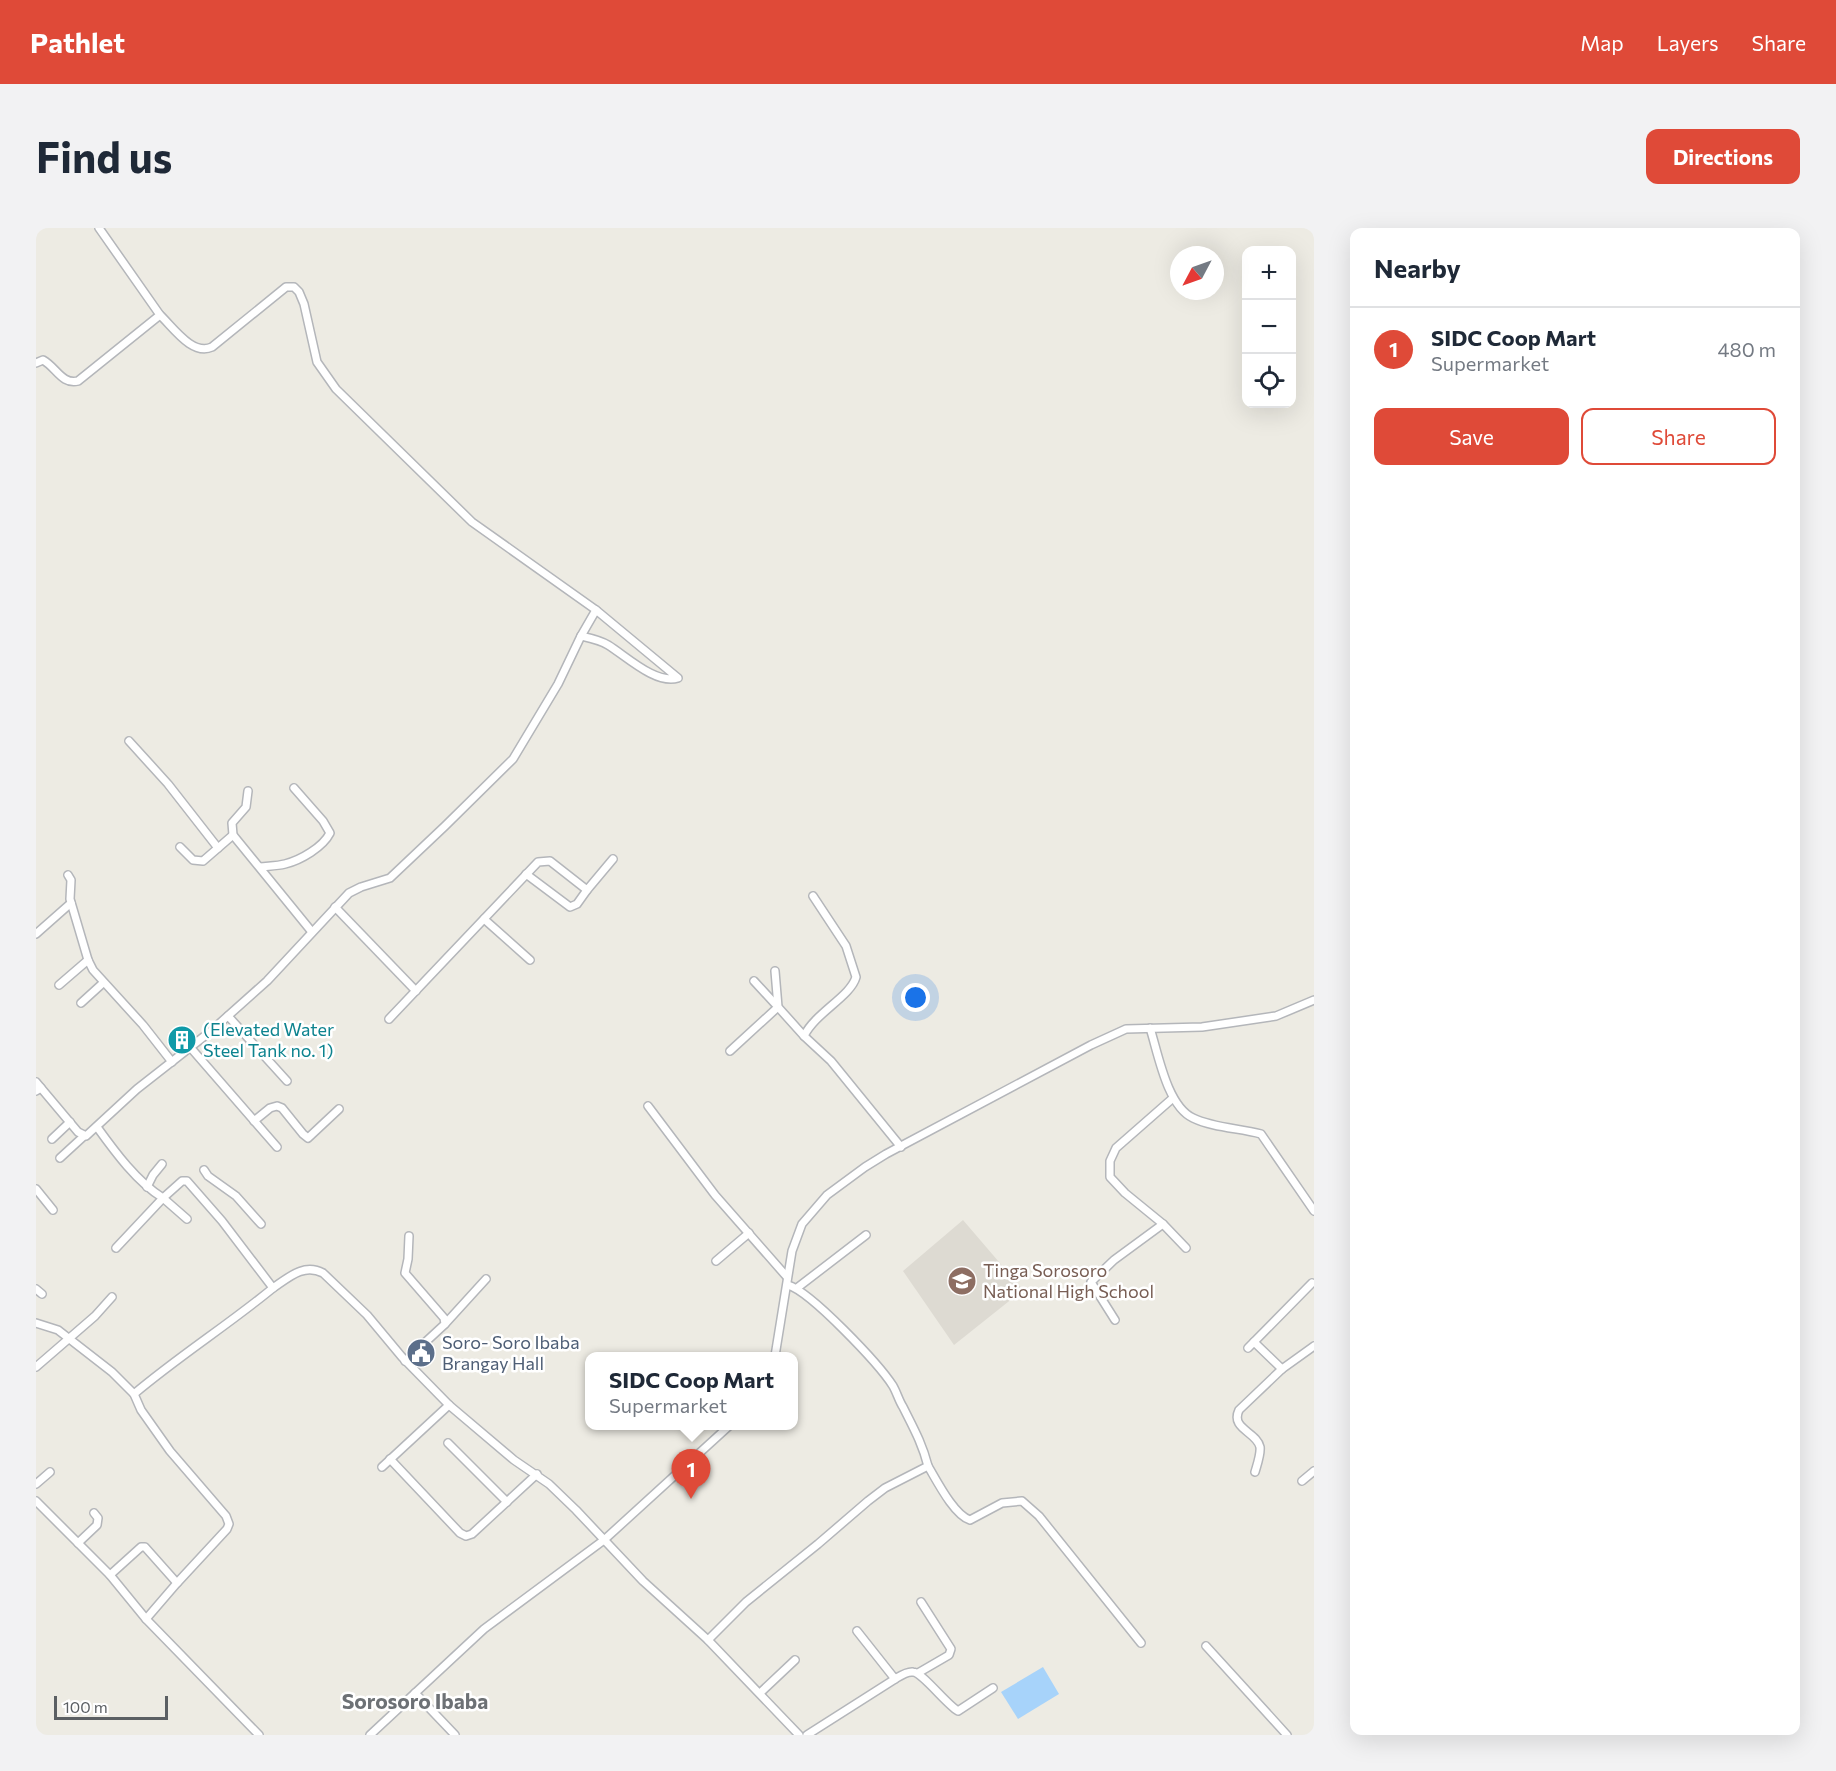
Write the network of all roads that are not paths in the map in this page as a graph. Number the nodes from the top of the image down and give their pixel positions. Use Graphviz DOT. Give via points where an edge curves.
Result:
graph roads {
  1 [pos="99,228"];
  2 [pos="160,315"];
  3 [pos="36,363"];
  4 [pos="596,610"];
  5 [pos="581,636"];
  6 [pos="129,741"];
  7 [pos="294,788"];
  8 [pos="248,791"];
  9 [pos="233,836"];
  10 [pos="180,848"];
  11 [pos="218,848"];
  12 [pos="613,859"];
  13 [pos="260,867"];
  14 [pos="526,874"];
  15 [pos="68,875"];
  16 [pos="587,890"];
  17 [pos="813,896"];
  18 [pos="71,903"];
  19 [pos="335,907"];
  20 [pos="484,919"];
  21 [pos="312,932"];
  22 [pos="36,934"];
  23 [pos="88,960"];
  24 [pos="530,960"];
  25 [pos="775,971"];
  26 [pos="754,981"];
  27 [pos="103,983"];
  28 [pos="59,985"];
  29 [pos="417,991"];
  30 [pos="1314,1000"];
  31 [pos="81,1003"];
  32 [pos="778,1007"];
  33 [pos="228,1016"];
  34 [pos="389,1019"];
  35 [pos="1150,1028"];
  36 [pos="804,1036"];
  37 [pos="190,1047"];
  38 [pos="730,1051"];
  39 [pos="172,1062"];
  40 [pos="287,1080"];
  41 [pos="38,1087"];
  42 [pos="1173,1098"];
  43 [pos="648,1106"];
  44 [pos="339,1109"];
  45 [pos="254,1121"];
  46 [pos="70,1122"];
  47 [pos="97,1127"];
  48 [pos="84,1136"];
  49 [pos="52,1139"];
  50 [pos="277,1147"];
  51 [pos="901,1147"];
  52 [pos="60,1158"];
  53 [pos="162,1164"];
  54 [pos="204,1170"];
  55 [pos="147,1187"];
  56 [pos="36,1189"];
  57 [pos="163,1198"];
  58 [pos="53,1210"];
  59 [pos="1314,1211"];
  60 [pos="187,1219"];
  61 [pos="261,1224"];
  62 [pos="1163,1224"];
  63 [pos="749,1233"];
  64 [pos="866,1235"];
  65 [pos="409,1236"];
  66 [pos="116,1248"];
  67 [pos="1186,1248"];
  68 [pos="716,1261"];
  69 [pos="486,1279"];
  70 [pos="788,1281"];
  71 [pos="1313,1282"];
  72 [pos="797,1287"];
  73 [pos="273,1288"];
  74 [pos="36,1289"];
  75 [pos="42,1294"];
  76 [pos="112,1297"];
  77 [pos="1115,1320"];
  78 [pos="36,1323"];
  79 [pos="445,1324"];
  80 [pos="69,1339"];
  81 [pos="1314,1346"];
  82 [pos="777,1352"];
  83 [pos="405,1361"];
  84 [pos="36,1367"];
  85 [pos="1282,1369"];
  86 [pos="134,1394"];
  87 [pos="449,1405"];
  88 [pos="724,1430"];
  89 [pos="448,1443"];
  90 [pos="390,1459"];
  91 [pos="928,1466"];
  92 [pos="382,1467"];
  93 [pos="1314,1470"];
  94 [pos="50,1472"];
  95 [pos="1255,1472"];
  96 [pos="537,1474"];
  97 [pos="1302,1481"];
  98 [pos="36,1484"];
  99 [pos="36,1501"];
  100 [pos="507,1502"];
  101 [pos="94,1513"];
  102 [pos="604,1540"];
  103 [pos="78,1543"];
  104 [pos="110,1575"];
  105 [pos="177,1583"];
  106 [pos="921,1602"];
  107 [pos="146,1619"];
  108 [pos="857,1631"];
  109 [pos="708,1640"];
  110 [pos="1141,1643"];
  111 [pos="1206,1646"];
  112 [pos="795,1660"];
  113 [pos="918,1673"];
  114 [pos="895,1679"];
  115 [pos="993,1688"];
  116 [pos="415,1693"];
  117 [pos="759,1693"];
  118 [pos="796,1734"];
  119 [pos="259,1735"];
  120 [pos="370,1735"];
  121 [pos="455,1735"];
  122 [pos="807,1735"];
  123 [pos="1287,1735"];
  1 -- 2 [label="street"];
  2 -- 3 [label="street" via="78,381 67,381 43,360"];
  2 -- 4 [label="street" via="189,343 206,350 286,287 294,287 304,304 317,362 336,389 472,522"];
  4 -- 5 [label="street"];
  4 -- 5 [label="street" via="678,678 658,676 600,641"];
  5 -- 19 [label="street" via="558,684 513,759 390,878 360,887"];
  6 -- 11 [label="street"];
  7 -- 13 [label="street" via="330,833 295,860"];
  8 -- 9 [label="street" via="246,807 232,823"];
  9 -- 11 [label="street"];
  9 -- 13 [label="street"];
  10 -- 11 [label="street" via="198,862"];
  12 -- 16 [label="street"];
  13 -- 21 [label="street"];
  14 -- 16 [label="street" via="538,862 550,861"];
  14 -- 16 [label="street" via="570,907"];
  14 -- 20 [label="street"];
  15 -- 18 [label="street"];
  17 -- 36 [label="street" via="846,946 856,977 812,1022"];
  18 -- 22 [label="street"];
  18 -- 23 [label="street"];
  19 -- 21 [label="street"];
  19 -- 29 [label="street"];
  20 -- 24 [label="street"];
  20 -- 29 [label="street"];
  21 -- 33 [label="street"];
  23 -- 27 [label="street"];
  23 -- 28 [label="street"];
  25 -- 32 [label="street"];
  26 -- 32 [label="street"];
  27 -- 31 [label="street"];
  27 -- 39 [label="street"];
  29 -- 34 [label="street"];
  30 -- 35 [label="street" via="1276,1016 1202,1027"];
  32 -- 36 [label="street"];
  32 -- 38 [label="street"];
  33 -- 37 [label="street"];
  33 -- 40 [label="street"];
  35 -- 42 [label="street"];
  35 -- 51 [label="street" via="1126,1029 1091,1045"];
  36 -- 51 [label="street" via="831,1061"];
  37 -- 39 [label="street"];
  37 -- 45 [label="street"];
  39 -- 47 [label="street"];
  41 -- 46 [label="street"];
  42 -- 59 [label="street" via="1192,1118 1261,1134"];
  42 -- 62 [label="street" via="1116,1148 1109,1168 1110,1177 1125,1193"];
  43 -- 63 [label="street"];
  44 -- 45 [label="street" via="308,1138 277,1106"];
  45 -- 50 [label="street"];
  46 -- 48 [label="street"];
  46 -- 49 [label="street"];
  47 -- 48 [label="street"];
  47 -- 55 [label="street"];
  48 -- 52 [label="street"];
  51 -- 70 [label="street" via="865,1167 820,1202 802,1224 792,1251"];
  53 -- 55 [label="street"];
  54 -- 61 [label="street" via="236,1196"];
  55 -- 57 [label="street"];
  56 -- 58 [label="street"];
  57 -- 60 [label="street"];
  57 -- 66 [label="street"];
  57 -- 73 [label="street" via="182,1181 188,1181"];
  62 -- 67 [label="street"];
  62 -- 77 [label="street" via="1091,1282"];
  63 -- 68 [label="street"];
  63 -- 70 [label="street"];
  64 -- 72 [label="street"];
  65 -- 79 [label="street" via="405,1273"];
  69 -- 79 [label="street"];
  70 -- 72 [label="street"];
  70 -- 82 [label="street"];
  71 -- 85 [label="street" via="1251,1345"];
  72 -- 91 [label="street" via="845,1332 893,1386 922,1444"];
  73 -- 83 [label="street" via="306,1269 323,1273 367,1315"];
  73 -- 86 [label="street"];
  74 -- 75 [label="street"];
  76 -- 80 [label="street"];
  78 -- 80 [label="street" via="58,1330"];
  79 -- 83 [label="street"];
  80 -- 84 [label="street"];
  80 -- 86 [label="street"];
  81 -- 85 [label="street"];
  83 -- 87 [label="street"];
  85 -- 95 [label="street" via="1237,1416 1260,1448"];
  86 -- 105 [label="street" via="151,1425 229,1524"];
  87 -- 90 [label="street"];
  87 -- 96 [label="street" via="514,1460"];
  88 -- 102 [label="street"];
  89 -- 100 [label="street"];
  90 -- 92 [label="street"];
  90 -- 100 [label="street" via="464,1535 472,1534"];
  91 -- 109 [label="street" via="868,1501 746,1602"];
  91 -- 110 [label="street" via="965,1518 970,1520 1002,1503 1022,1502 1039,1516"];
  93 -- 97 [label="street"];
  94 -- 98 [label="street"];
  96 -- 100 [label="street"];
  96 -- 102 [label="street"];
  99 -- 103 [label="street"];
  101 -- 103 [label="street" via="97,1524"];
  102 -- 109 [label="street" via="648,1587"];
  102 -- 116 [label="street" via="484,1629"];
  103 -- 104 [label="street"];
  104 -- 105 [label="street" via="146,1546"];
  104 -- 107 [label="street"];
  105 -- 107 [label="street"];
  106 -- 113 [label="street" via="951,1649 949,1655"];
  107 -- 119 [label="street"];
  108 -- 114 [label="street"];
  109 -- 117 [label="street"];
  111 -- 123 [label="street"];
  112 -- 117 [label="street"];
  113 -- 114 [label="street" via="910,1671"];
  113 -- 115 [label="street" via="958,1711"];
  114 -- 122 [label="street"];
  116 -- 120 [label="street"];
  116 -- 121 [label="street"];
  117 -- 118 [label="street"];
}
